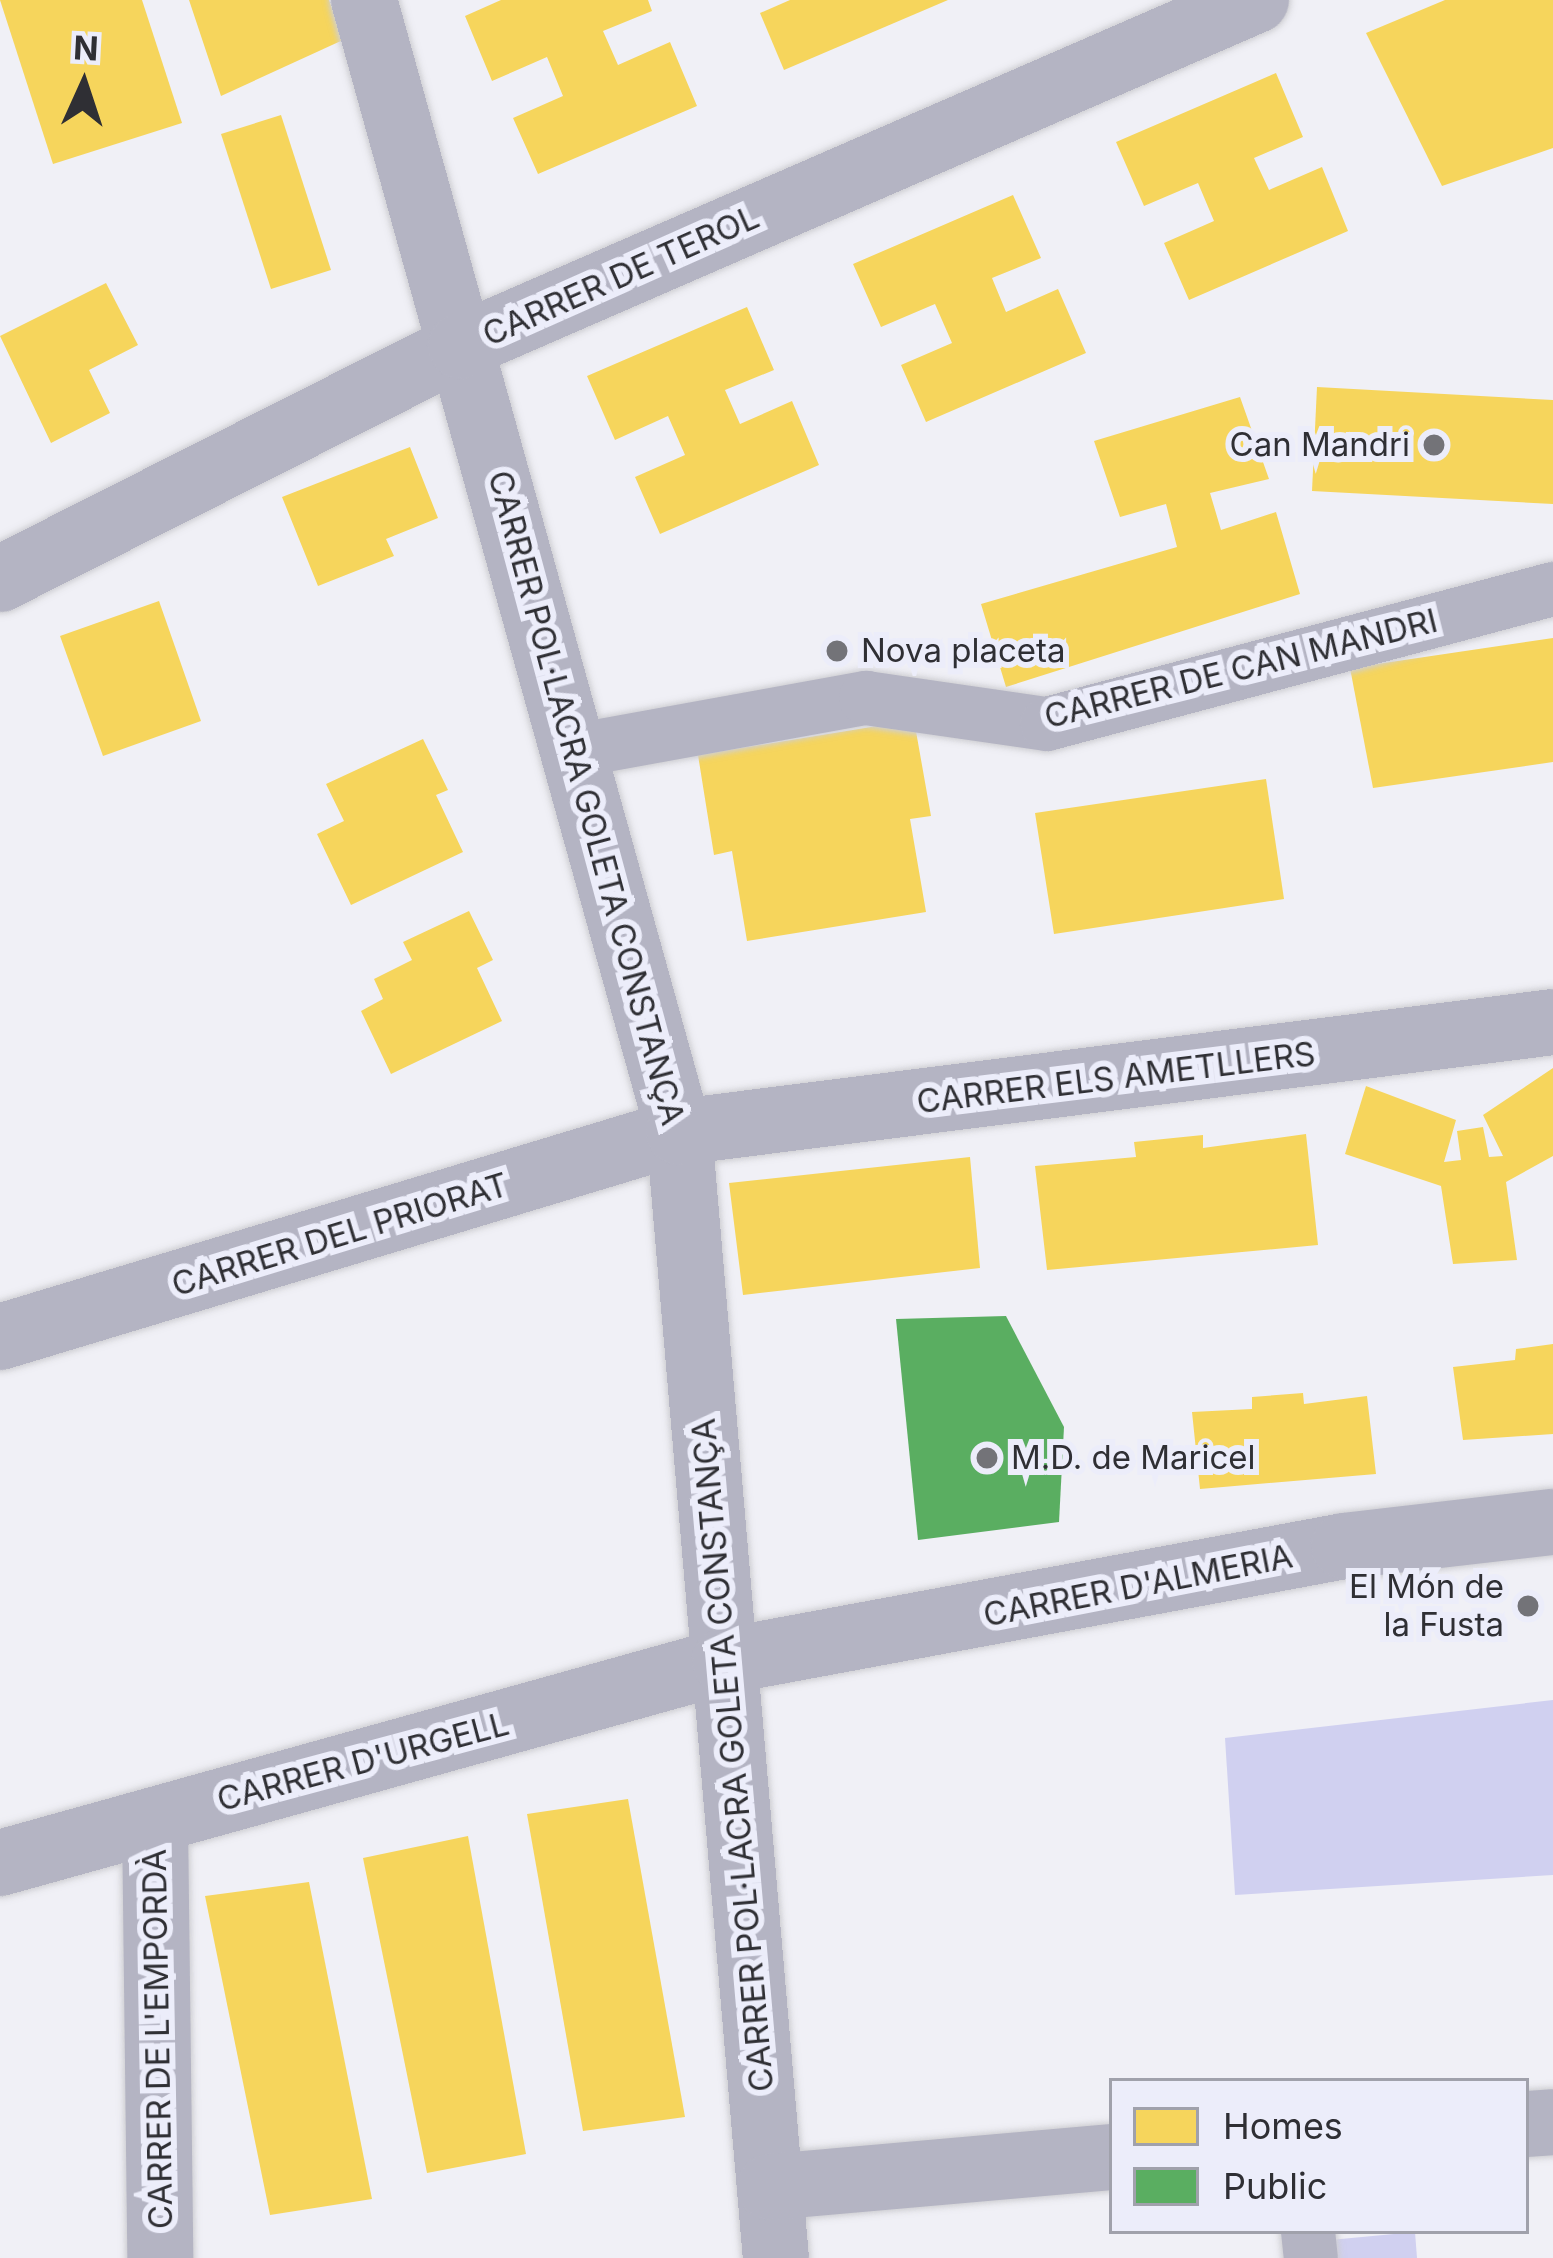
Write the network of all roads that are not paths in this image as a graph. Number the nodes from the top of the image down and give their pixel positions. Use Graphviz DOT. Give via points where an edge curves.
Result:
graph roads {
  1 [pos="364,0"];
  2 [pos="1256,0"];
  3 [pos="461,346"];
  4 [pos="0,579"];
  5 [pos="1553,589"];
  6 [pos="573,751"];
  7 [pos="1553,1022"];
  8 [pos="680,1132"];
  9 [pos="0,1337"];
  10 [pos="1553,1522"];
  11 [pos="725,1661"];
  12 [pos="155,1820"];
  13 [pos="0,1863"];
  14 [pos="1109,2157"];
  15 [pos="770,2187"];
  16 [pos="160,2258"];
  17 [pos="776,2258"];
  1 -- 3 [label="street, CARRER POL·LACRA GOLETA CONSTANÇA"];
  2 -- 3 [label="street, CARRER DE TEROL"];
  3 -- 4 [label="street, CARRER DE TEROL"];
  3 -- 6 [label="street, CARRER POL·LACRA GOLETA CONSTANÇA"];
  5 -- 6 [label="street, CARRER DE CAN MANDRI" via="1047,724 866,698"];
  6 -- 8 [label="street, CARRER POL·LACRA GOLETA CONSTANÇA"];
  7 -- 8 [label="street, CARRER ELS AMETLLERS"];
  8 -- 9 [label="street, CARRER DEL PRIORAT"];
  8 -- 11 [label="street, CARRER POL·LACRA GOLETA CONSTANÇA"];
  10 -- 11 [label="street, CARRER D'ALMERIA" via="1344,1546"];
  11 -- 12 [label="street, CARRER D'URGELL"];
  11 -- 15 [label="street, CARRER POL·LACRA GOLETA CONSTANÇA"];
  12 -- 13 [label="street, CARRER D'URGELL"];
  12 -- 16 [label="street, CARRER DE L'EMPORDÀ"];
  14 -- 15 [label="street"];
  15 -- 17 [label="street, CARRER POL·LACRA GOLETA CONSTANÇA"];
}
